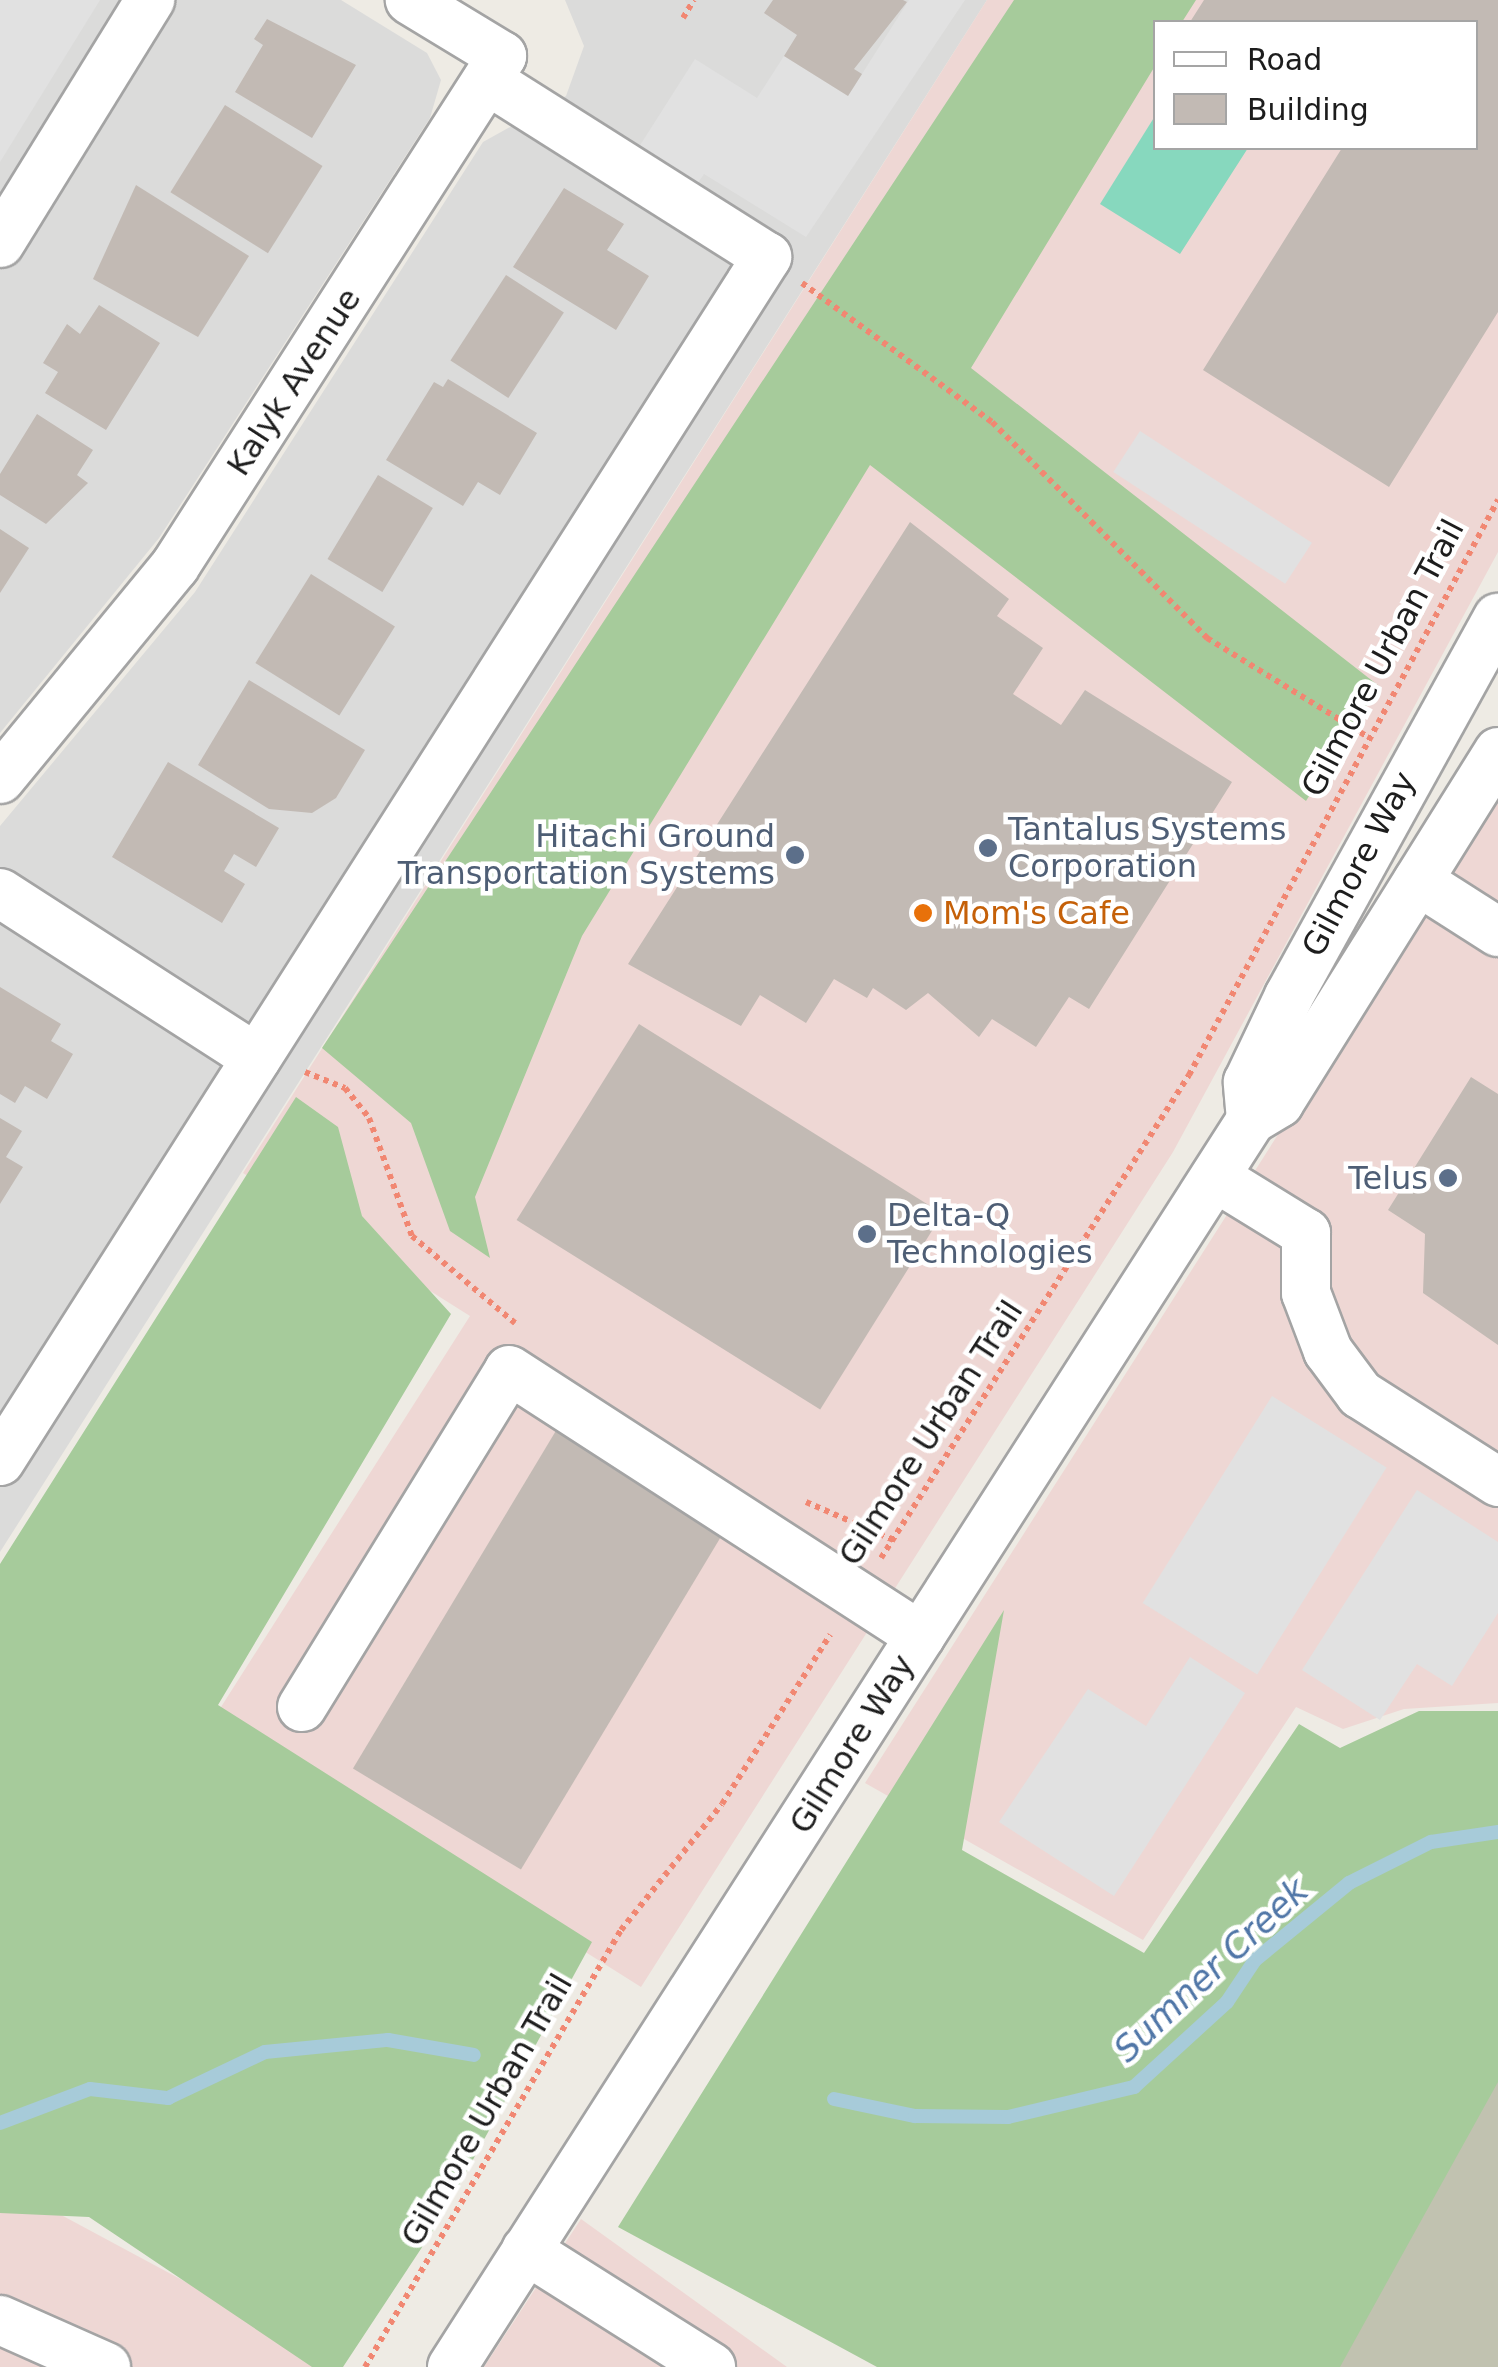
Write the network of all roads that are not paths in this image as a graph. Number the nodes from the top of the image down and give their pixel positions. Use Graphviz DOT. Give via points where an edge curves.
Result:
graph roads {
  1 [pos="150,0"];
  2 [pos="410,0"];
  3 [pos="487,80"];
  4 [pos="0,243"];
  5 [pos="1498,618"];
  6 [pos="1498,752"];
  7 [pos="0,780"];
  8 [pos="1418,881"];
  9 [pos="0,893"];
  10 [pos="1498,932"];
  11 [pos="256,1058"];
  12 [pos="1251,1120"];
  13 [pos="1215,1177"];
  14 [pos="0,1460"];
  15 [pos="1498,1482"];
  16 [pos="920,1636"];
  17 [pos="302,1707"];
  18 [pos="526,2250"];
  19 [pos="0,2320"];
  20 [pos="106,2367"];
  21 [pos="452,2367"];
  22 [pos="711,2367"];
  1 -- 4 [label="street"];
  2 -- 3 [label="street" via="502,56"];
  3 -- 7 [label="street, Kalyk Avenue" via="175,566"];
  3 -- 11 [label="street" via="766,257"];
  5 -- 12 [label="street, Gilmore Way" via="1289,996 1248,1082"];
  6 -- 8 [label="street, Gilmore Way"];
  8 -- 10 [label="street"];
  8 -- 12 [label="street, Gilmore Way" via="1279,1103"];
  9 -- 11 [label="street"];
  11 -- 14 [label="street"];
  12 -- 13 [label="street, Gilmore Way"];
  13 -- 15 [label="street" via="1306,1233 1306,1292 1328,1351 1360,1394"];
  13 -- 16 [label="street, Gilmore Way"];
  16 -- 17 [label="street" via="510,1370"];
  16 -- 18 [label="street, Gilmore Way"];
  18 -- 21 [label="street, Gilmore Way"];
  18 -- 22 [label="street"];
  19 -- 20 [label="street"];
}
